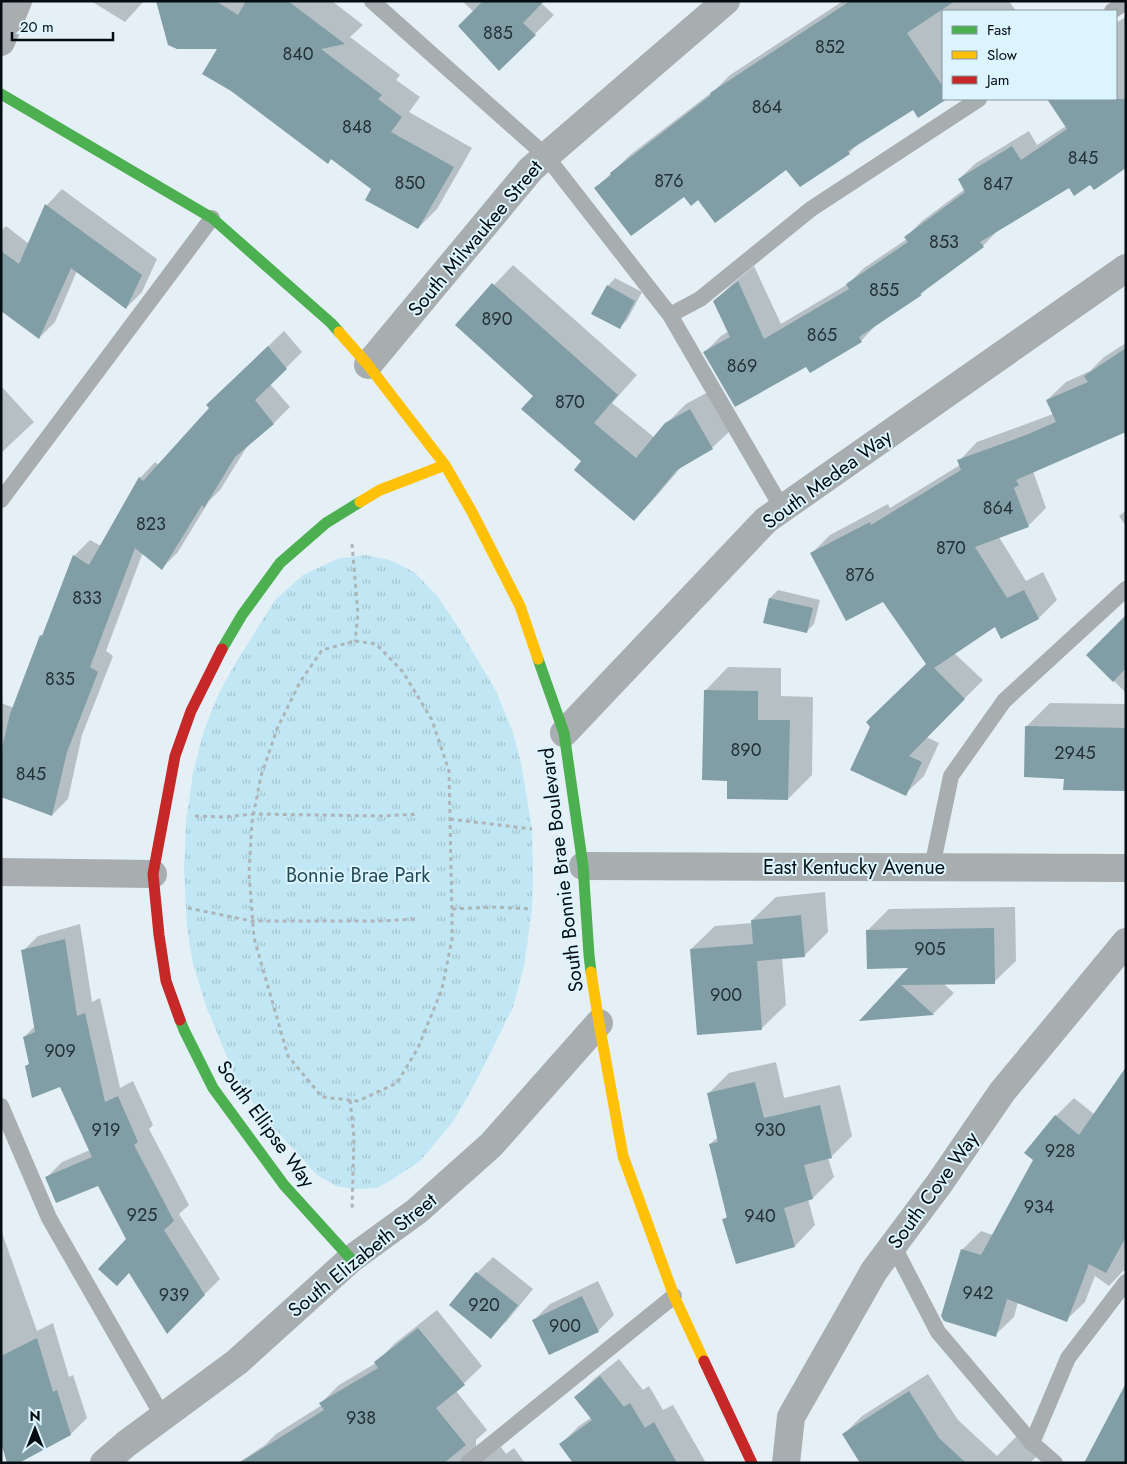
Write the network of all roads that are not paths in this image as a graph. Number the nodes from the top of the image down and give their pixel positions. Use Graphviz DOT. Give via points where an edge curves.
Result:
graph roads {
  1 [pos="18,1"];
  2 [pos="372,1"];
  3 [pos="726,1"];
  4 [pos="1126,2"];
  5 [pos="1114,10"];
  6 [pos="1,42"];
  7 [pos="1,94"];
  8 [pos="977,100"];
  9 [pos="546,156"];
  10 [pos="212,218"];
  11 [pos="1126,268"];
  12 [pos="670,315"];
  13 [pos="368,365"];
  14 [pos="446,465"];
  15 [pos="1,500"];
  16 [pos="782,508"];
  17 [pos="1126,590"];
  18 [pos="564,733"];
  19 [pos="583,866"];
  20 [pos="932,867"];
  21 [pos="1126,868"];
  22 [pos="1,872"];
  23 [pos="153,874"];
  24 [pos="1126,942"];
  25 [pos="599,1023"];
  26 [pos="1,1106"];
  27 [pos="893,1245"];
  28 [pos="351,1259"];
  29 [pos="1126,1282"];
  30 [pos="674,1296"];
  31 [pos="163,1417"];
  32 [pos="1032,1443"];
  33 [pos="104,1463"];
  34 [pos="468,1463"];
  35 [pos="752,1463"];
  36 [pos="786,1463"];
  37 [pos="1056,1463"];
  1 -- 6 [label="street"];
  2 -- 9 [label="lane"];
  3 -- 9 [label="street, South Milwaukee Street"];
  4 -- 5 [label="lane"];
  7 -- 10 [label="street, South Bonnie Brae Boulevard"];
  8 -- 12 [label="lane" via="811,209 700,299"];
  9 -- 12 [label="lane"];
  9 -- 13 [label="street, South Milwaukee Street" via="531,169"];
  10 -- 13 [label="street, South Bonnie Brae Boulevard" via="331,324"];
  10 -- 15 [label="lane"];
  11 -- 16 [label="street, South Medea Way"];
  12 -- 16 [label="lane"];
  13 -- 14 [label="street, South Bonnie Brae Boulevard"];
  14 -- 18 [label="street, South Bonnie Brae Boulevard" via="520,606"];
  14 -- 23 [label="street, South Ellipse Way" via="380,490 326,523 280,563 242,615 190,711 175,756"];
  16 -- 18 [label="street, South Medea Way" via="766,520"];
  17 -- 20 [label="lane" via="1004,701 951,776"];
  18 -- 19 [label="street, South Bonnie Brae Boulevard"];
  19 -- 20 [label="street, East Kentucky Avenue"];
  19 -- 25 [label="street, South Bonnie Brae Boulevard" via="589,955"];
  20 -- 21 [label="street, East Kentucky Avenue"];
  22 -- 23 [label="street"];
  23 -- 28 [label="street, South Ellipse Way" via="166,981 184,1030 213,1088 284,1185"];
  24 -- 27 [label="street, South Cove Way" via="1002,1092"];
  25 -- 28 [label="street, South Elizabeth Street" via="491,1145 417,1211"];
  25 -- 30 [label="street, South Bonnie Brae Boulevard" via="623,1156"];
  26 -- 31 [label="lane" via="49,1218"];
  27 -- 32 [label="lane" via="938,1332"];
  27 -- 36 [label="street, South Cove Way" via="874,1271 790,1417"];
  28 -- 31 [label="street, South Elizabeth Street" via="237,1362"];
  29 -- 32 [label="lane" via="1068,1358"];
  30 -- 34 [label="lane"];
  30 -- 35 [label="street, South Bonnie Brae Boulevard"];
  31 -- 33 [label="street, South Elizabeth Street"];
  32 -- 37 [label="lane"];
}
